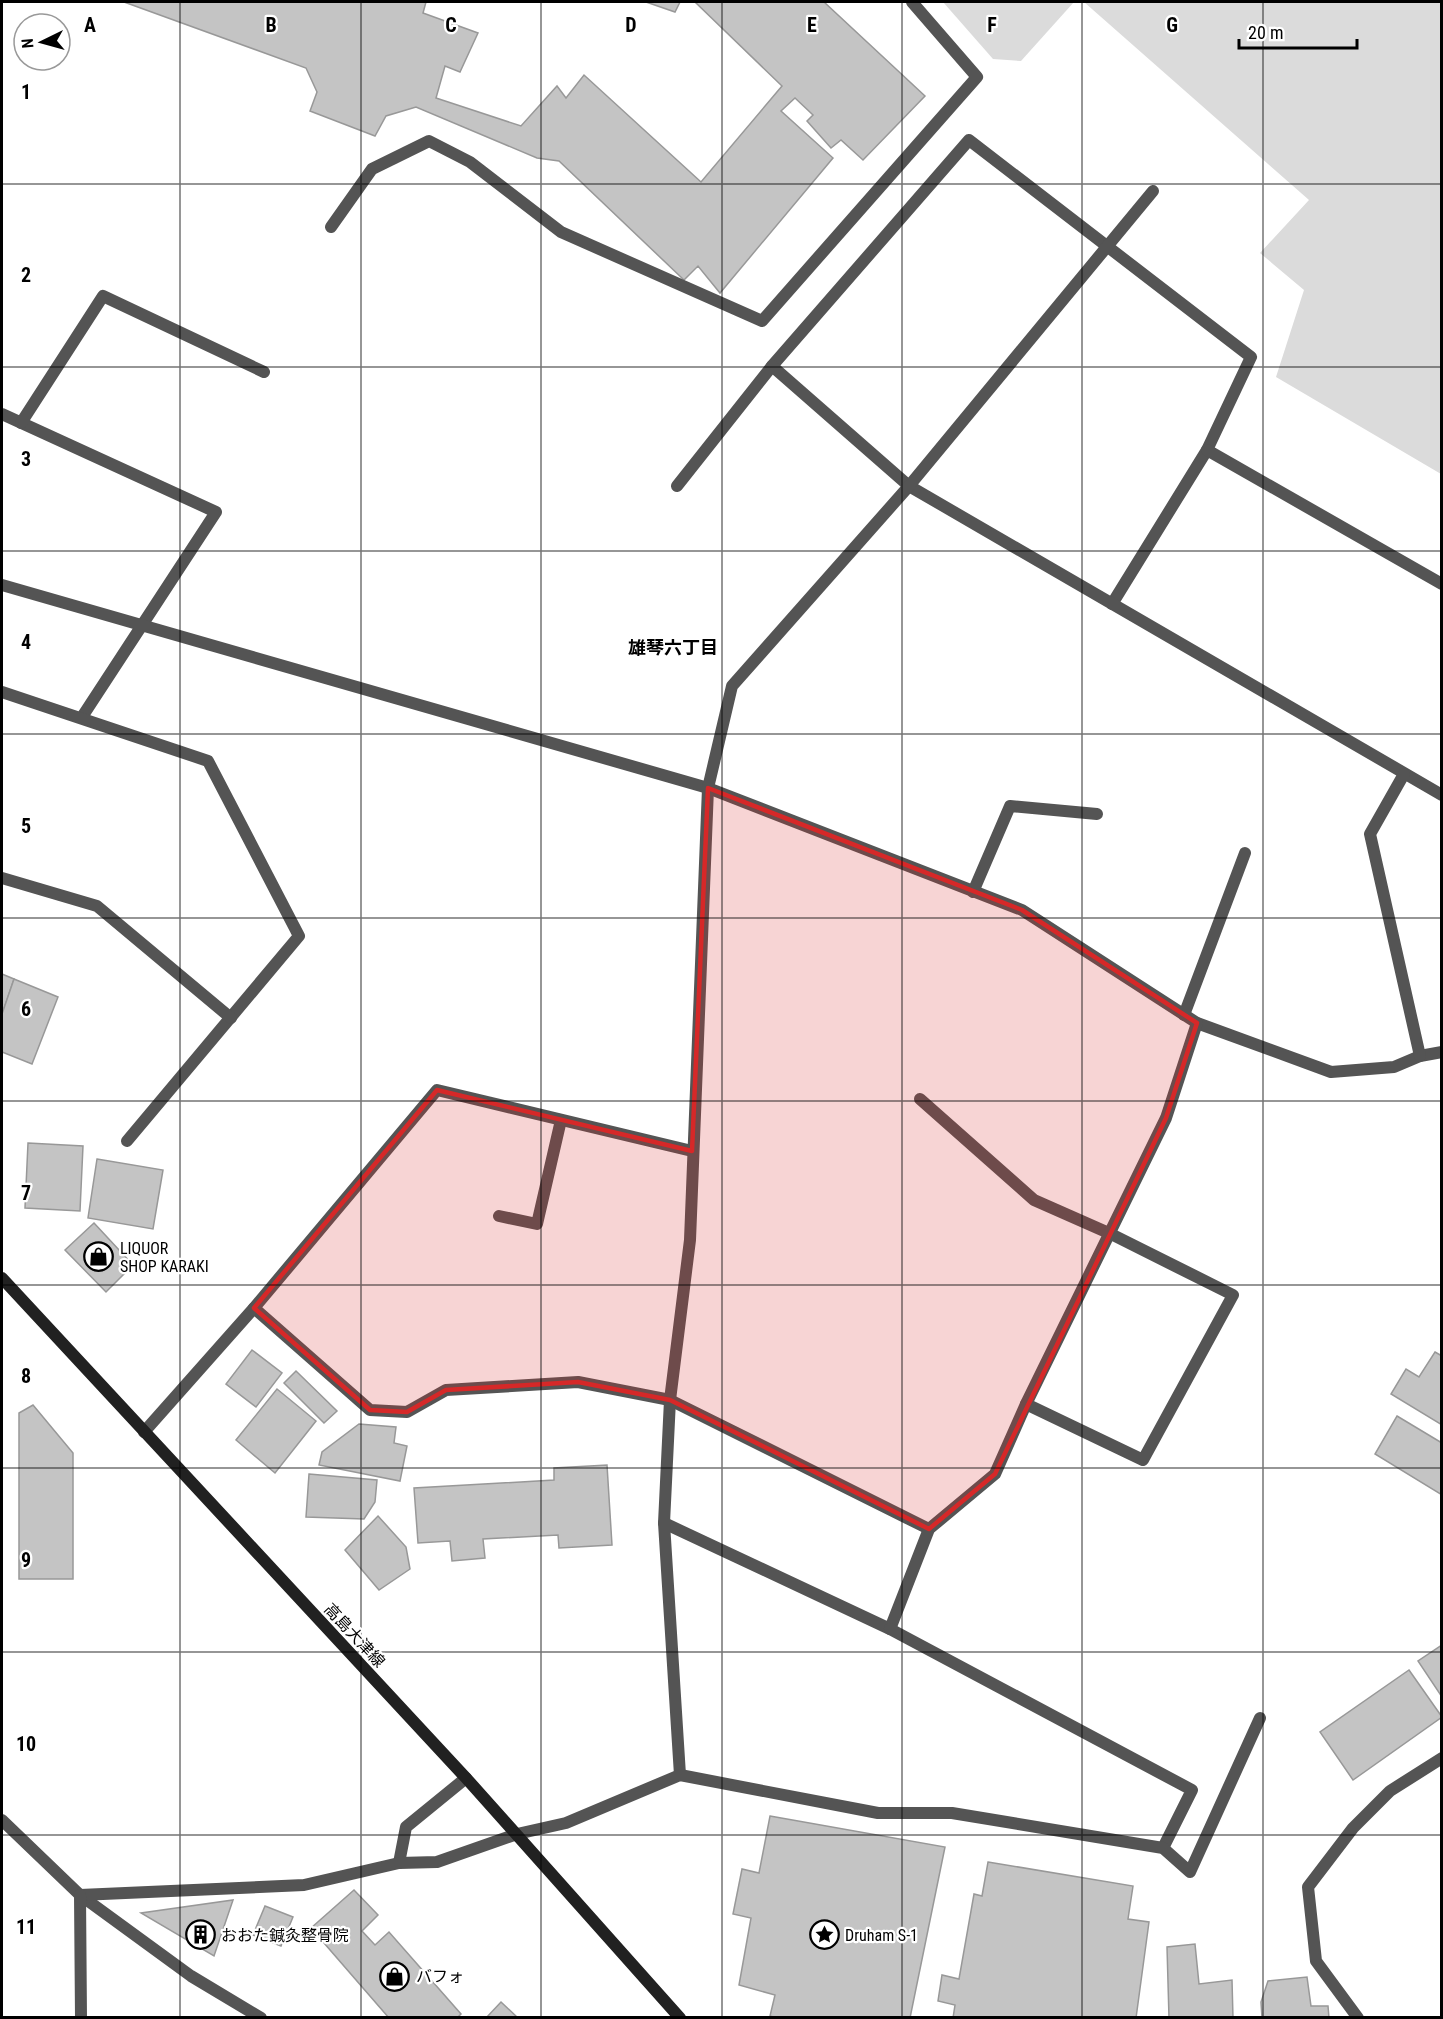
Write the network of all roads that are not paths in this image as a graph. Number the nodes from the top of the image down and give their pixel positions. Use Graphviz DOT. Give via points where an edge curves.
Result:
graph roads {
  1 [pos="912,2"];
  2 [pos="1153,192"];
  3 [pos="331,227"];
  4 [pos="1108,247"];
  5 [pos="772,366"];
  6 [pos="264,372"];
  7 [pos="2,414"];
  8 [pos="21,423"];
  9 [pos="1207,450"];
  10 [pos="677,486"];
  11 [pos="909,486"];
  12 [pos="1442,584"];
  13 [pos="2,585"];
  14 [pos="1112,604"];
  15 [pos="142,626"];
  16 [pos="2,692"];
  17 [pos="82,717"];
  18 [pos="1404,774"];
  19 [pos="708,789"];
  20 [pos="1442,795"];
  21 [pos="1097,814"];
  22 [pos="1245,853"];
  23 [pos="2,878"];
  24 [pos="973,892"];
  25 [pos="1184,1015"];
  26 [pos="231,1018"];
  27 [pos="1197,1023"];
  28 [pos="1442,1052"];
  29 [pos="1420,1056"];
  30 [pos="920,1099"];
  31 [pos="561,1120"];
  32 [pos="127,1141"];
  33 [pos="692,1151"];
  34 [pos="499,1216"];
  35 [pos="1111,1234"];
  36 [pos="2,1278"];
  37 [pos="254,1308"];
  38 [pos="670,1400"];
  39 [pos="1026,1404"];
  40 [pos="144,1432"];
  41 [pos="664,1523"];
  42 [pos="929,1529"];
  43 [pos="890,1629"];
  44 [pos="1260,1718"];
  45 [pos="1442,1758"];
  46 [pos="680,1775"];
  47 [pos="466,1778"];
  48 [pos="2,1821"];
  49 [pos="517,1834"];
  50 [pos="1163,1848"];
  51 [pos="399,1863"];
  52 [pos="80,1895"];
  53 [pos="81,2018"];
  54 [pos="261,2018"];
  55 [pos="680,2018"];
  56 [pos="1358,2018"];
  1 -- 3 [label="street" via="978,77 762,321 561,232 470,162 429,141 372,168"];
  2 -- 4 [label="street"];
  4 -- 5 [label="street" via="969,140"];
  4 -- 9 [label="street" via="1251,357"];
  4 -- 11 [label="street"];
  5 -- 10 [label="street"];
  5 -- 11 [label="street"];
  6 -- 8 [label="street" via="103,296"];
  7 -- 8 [label="street"];
  8 -- 15 [label="street" via="216,512"];
  9 -- 12 [label="street"];
  9 -- 14 [label="street"];
  11 -- 14 [label="street"];
  11 -- 19 [label="street" via="732,686"];
  13 -- 15 [label="street"];
  14 -- 18 [label="street"];
  15 -- 17 [label="street"];
  15 -- 19 [label="street"];
  16 -- 17 [label="street"];
  17 -- 26 [label="street" via="208,761 299,936"];
  18 -- 20 [label="street"];
  18 -- 29 [label="street" via="1370,834"];
  19 -- 24 [label="street"];
  19 -- 33 [label="street"];
  21 -- 24 [label="street" via="1010,806"];
  22 -- 25 [label="street"];
  23 -- 26 [label="street" via="97,906"];
  24 -- 25 [label="street" via="1022,910"];
  25 -- 27 [label="street"];
  26 -- 32 [label="street"];
  27 -- 29 [label="street" via="1331,1072 1394,1067"];
  27 -- 35 [label="street" via="1166,1118"];
  28 -- 29 [label="street"];
  30 -- 35 [label="street" via="1034,1200"];
  31 -- 33 [label="street"];
  31 -- 34 [label="street" via="537,1224"];
  31 -- 37 [label="street" via="436,1090"];
  33 -- 38 [label="street" via="690,1240"];
  35 -- 39 [label="street"];
  35 -- 39 [label="street" via="1233,1295 1143,1460"];
  36 -- 40 [label="main road, 高島大津線"];
  37 -- 38 [label="street" via="370,1410 407,1412 446,1390 578,1382"];
  37 -- 40 [label="street"];
  38 -- 41 [label="street"];
  38 -- 42 [label="street"];
  39 -- 42 [label="street" via="994,1474"];
  40 -- 47 [label="main road, 高島大津線"];
  41 -- 43 [label="street"];
  41 -- 46 [label="street"];
  42 -- 43 [label="street"];
  43 -- 50 [label="street" via="1192,1790"];
  44 -- 50 [label="street" via="1190,1872"];
  45 -- 56 [label="street" via="1390,1791 1353,1828 1308,1887 1316,1961"];
  46 -- 49 [label="street" via="566,1823"];
  46 -- 50 [label="street" via="878,1813 952,1813"];
  47 -- 49 [label="main road, 高島大津線"];
  47 -- 51 [label="street" via="406,1827"];
  48 -- 52 [label="street"];
  49 -- 51 [label="street" via="437,1862"];
  49 -- 55 [label="main road, 高島大津線"];
  51 -- 52 [label="street" via="304,1886"];
  52 -- 53 [label="street"];
  52 -- 54 [label="street" via="191,1976"];
}
